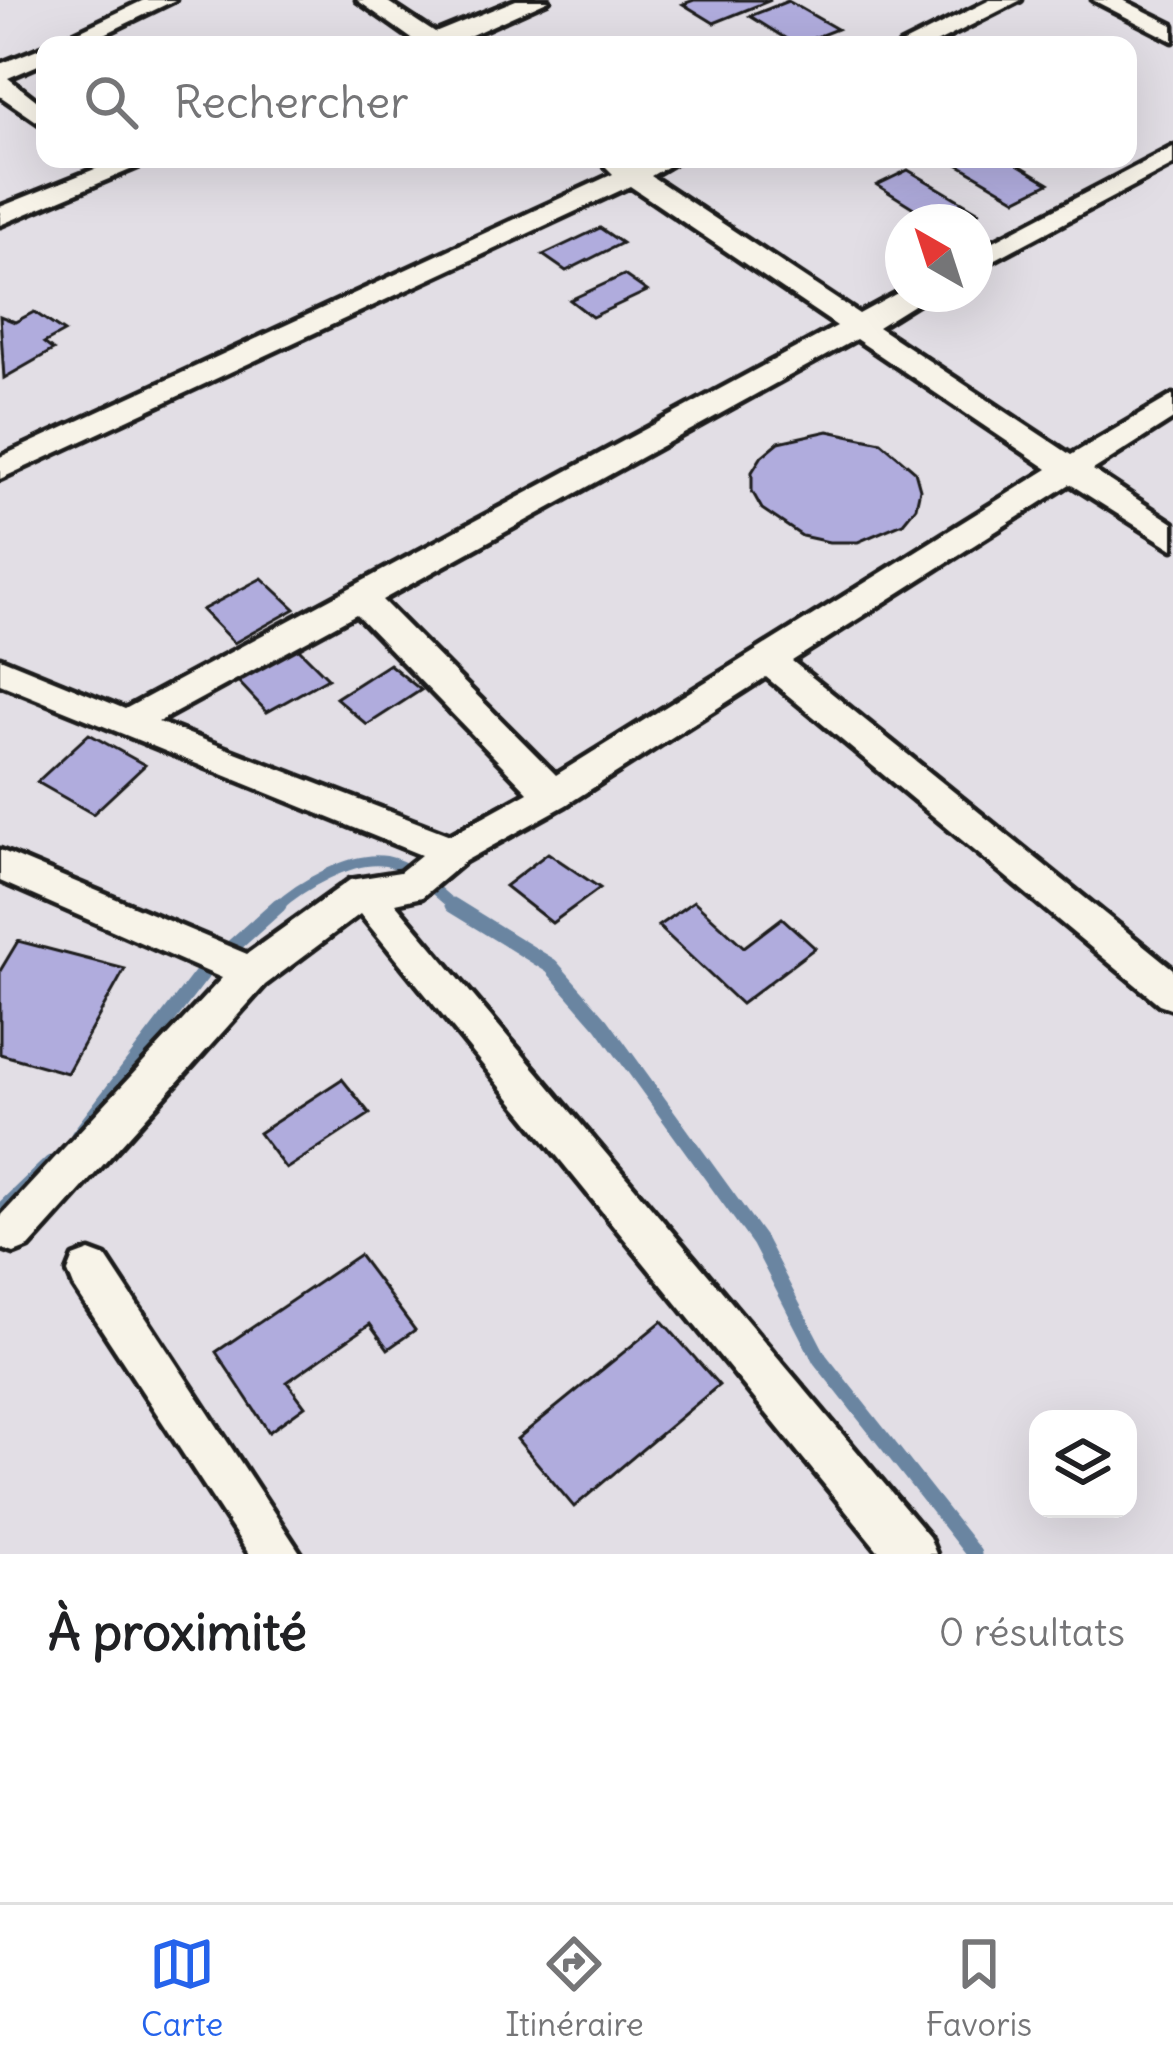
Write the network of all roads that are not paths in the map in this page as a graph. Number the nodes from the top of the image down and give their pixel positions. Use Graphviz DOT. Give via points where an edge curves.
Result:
graph roads {
  1 [pos="163,0"];
  2 [pos="369,0"];
  3 [pos="537,0"];
  4 [pos="1009,0"];
  5 [pos="1105,0"];
  6 [pos="1173,34"];
  7 [pos="82,36"];
  8 [pos="420,36"];
  9 [pos="450,36"];
  10 [pos="931,36"];
  11 [pos="36,57"];
  12 [pos="0,73"];
  13 [pos="0,84"];
  14 [pos="36,112"];
  15 [pos="1173,154"];
  16 [pos="98,168"];
  17 [pos="618,168"];
  18 [pos="621,168"];
  19 [pos="0,217"];
  20 [pos="993,252"];
  21 [pos="885,311"];
  22 [pos="858,326"];
  23 [pos="1173,405"];
  24 [pos="1072,468"];
  25 [pos="0,470"];
  26 [pos="1173,538"];
  27 [pos="359,597"];
  28 [pos="768,660"];
  29 [pos="0,670"];
  30 [pos="126,724"];
  31 [pos="553,795"];
  32 [pos="0,865"];
  33 [pos="433,868"];
  34 [pos="363,891"];
  35 [pos="250,973"];
  36 [pos="1173,992"];
  37 [pos="14,1233"];
  38 [pos="90,1272"];
  39 [pos="277,1554"];
  40 [pos="912,1554"];
  1 -- 7 [label="street"];
  2 -- 8 [label="street"];
  3 -- 9 [label="street"];
  4 -- 10 [label="street"];
  5 -- 6 [label="street"];
  11 -- 12 [label="street"];
  13 -- 14 [label="street"];
  15 -- 20 [label="street"];
  16 -- 19 [label="street"];
  17 -- 25 [label="street"];
  18 -- 22 [label="street"];
  21 -- 22 [label="street"];
  22 -- 24 [label="street"];
  22 -- 27 [label="street"];
  23 -- 24 [label="street"];
  24 -- 26 [label="street"];
  24 -- 28 [label="street"];
  27 -- 30 [label="street"];
  27 -- 31 [label="street"];
  28 -- 31 [label="street"];
  28 -- 36 [label="street"];
  29 -- 30 [label="street"];
  30 -- 33 [label="street"];
  31 -- 33 [label="street"];
  32 -- 35 [label="street"];
  33 -- 34 [label="street"];
  34 -- 35 [label="street"];
  34 -- 40 [label="street"];
  35 -- 37 [label="street"];
  38 -- 39 [label="street"];
}
